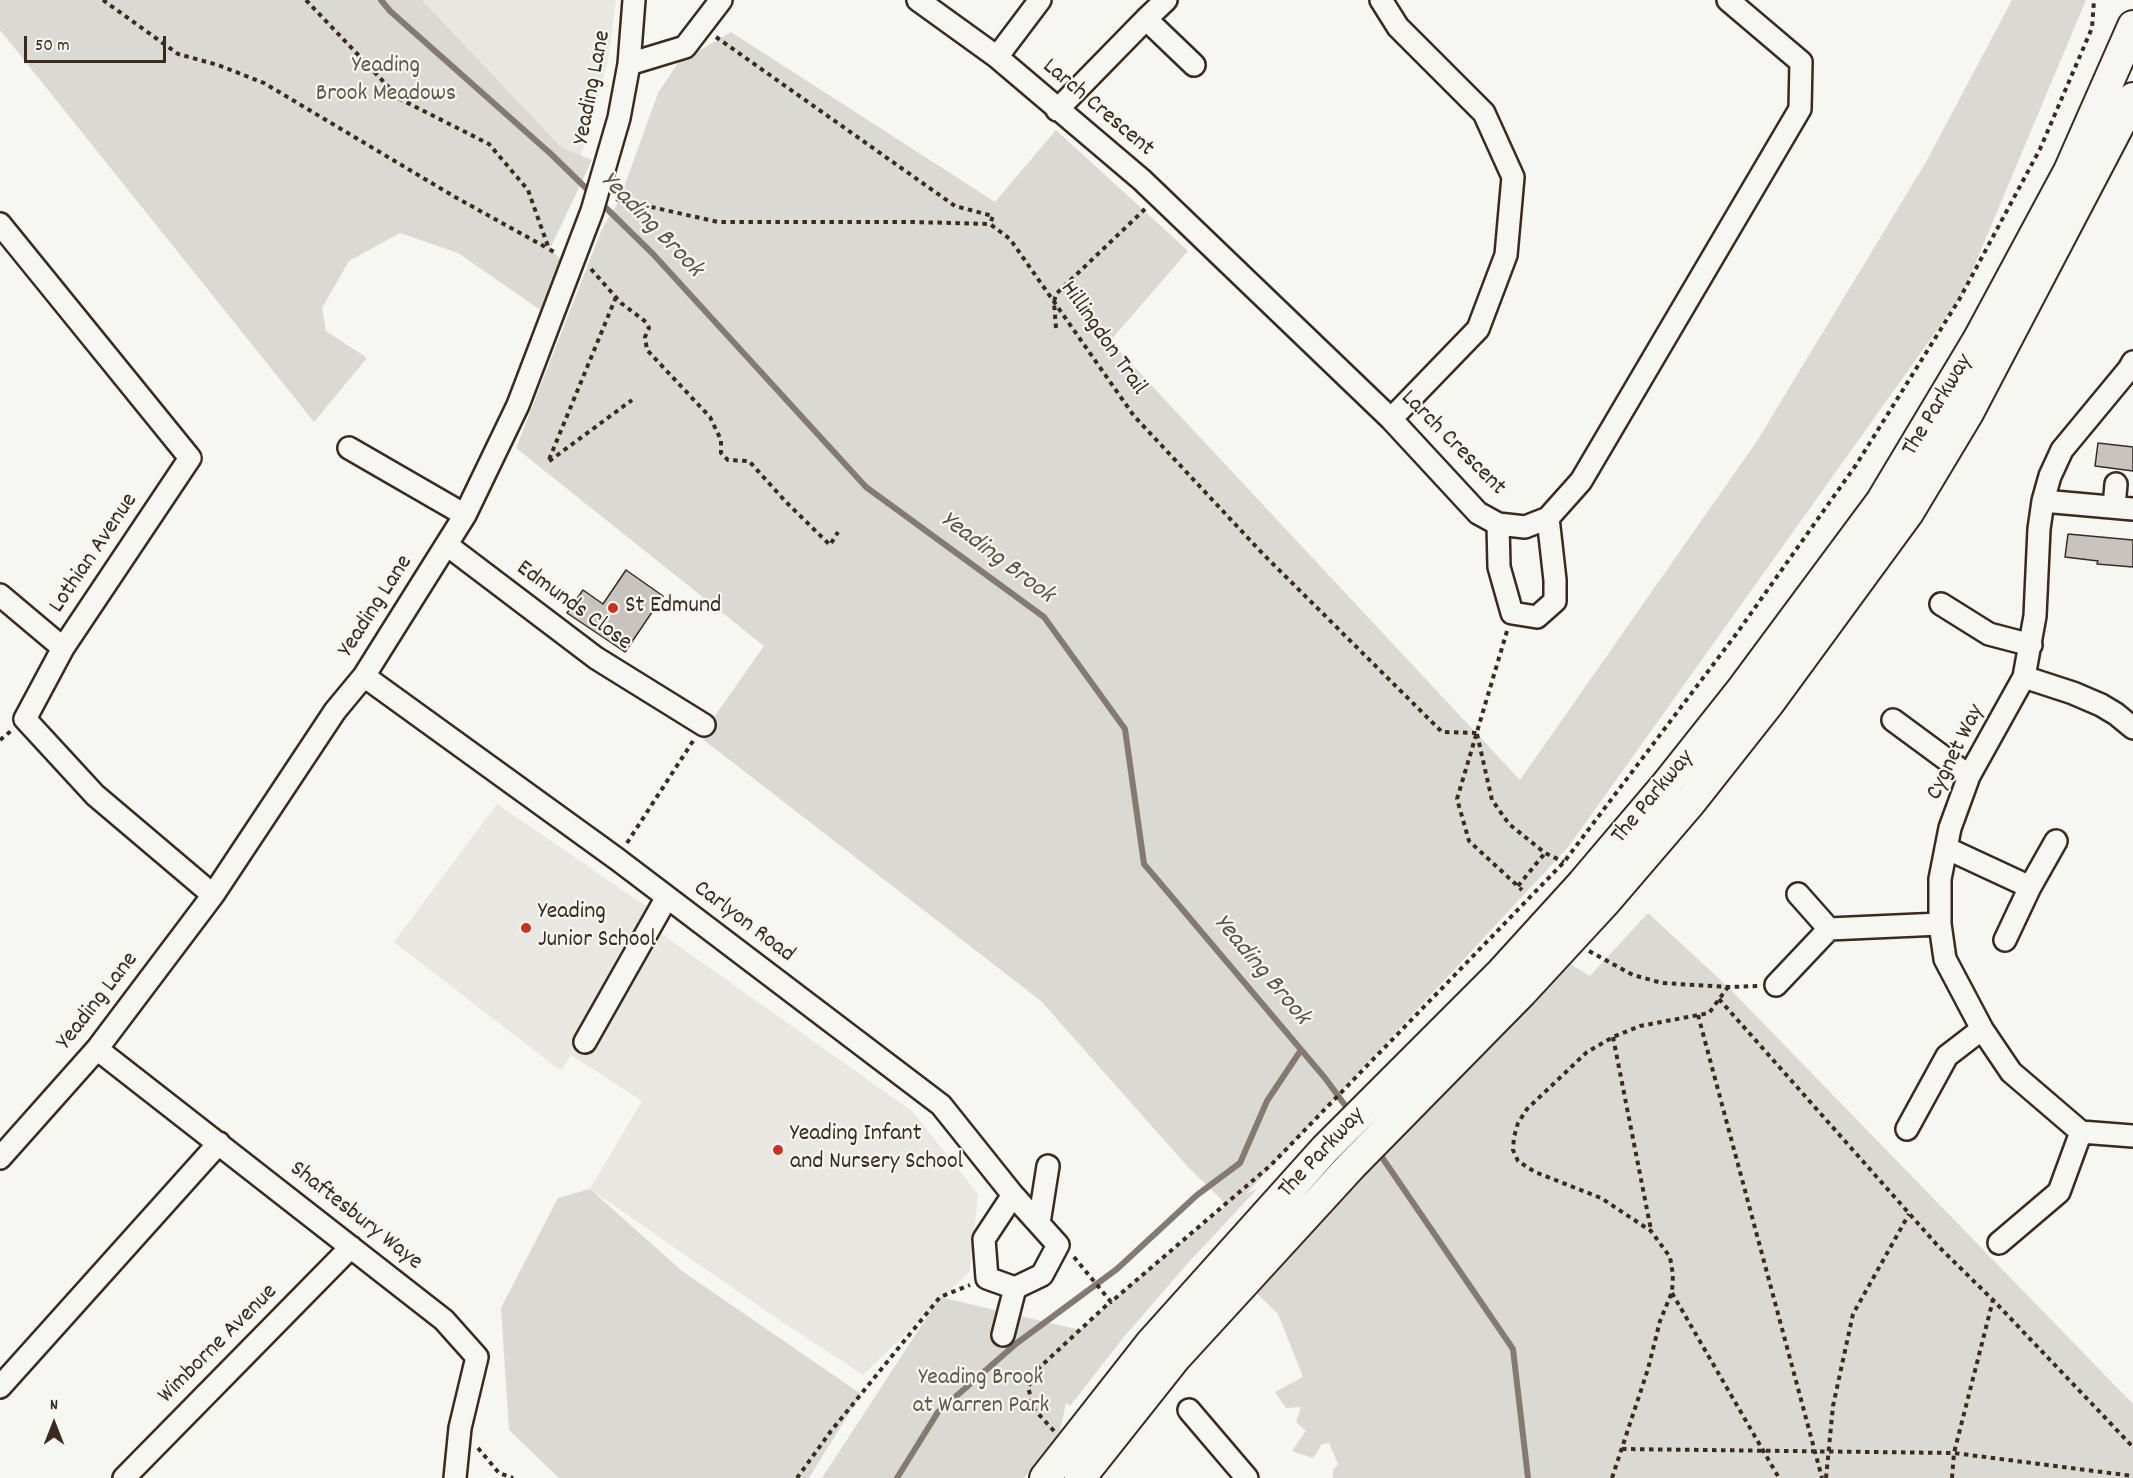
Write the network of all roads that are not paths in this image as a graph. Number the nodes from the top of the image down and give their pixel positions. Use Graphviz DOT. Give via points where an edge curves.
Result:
graph roads {
  1 [pos="634,0"];
  2 [pos="721,0"];
  3 [pos="918,0"];
  4 [pos="1040,0"];
  5 [pos="1166,0"];
  6 [pos="1382,0"];
  7 [pos="1728,0"];
  8 [pos="1146,19"];
  9 [pos="2133,26"];
  10 [pos="997,57"];
  11 [pos="629,64"];
  12 [pos="1194,65"];
  13 [pos="2133,98"];
  14 [pos="1057,110"];
  15 [pos="0,224"];
  16 [pos="2133,362"];
  17 [pos="1391,419"];
  18 [pos="349,448"];
  19 [pos="2116,484"];
  20 [pos="2043,501"];
  21 [pos="2123,508"];
  22 [pos="465,515"];
  23 [pos="1548,518"];
  24 [pos="1498,524"];
  25 [pos="447,545"];
  26 [pos="0,595"];
  27 [pos="1941,604"];
  28 [pos="2031,645"];
  29 [pos="63,648"];
  30 [pos="364,676"];
  31 [pos="2024,677"];
  32 [pos="1893,720"];
  33 [pos="704,725"];
  34 [pos="2133,728"];
  35 [pos="1969,776"];
  36 [pos="2056,841"];
  37 [pos="1946,848"];
  38 [pos="2030,887"];
  39 [pos="1798,894"];
  40 [pos="213,895"];
  41 [pos="667,897"];
  42 [pos="1940,924"];
  43 [pos="1829,930"];
  44 [pos="2005,940"];
  45 [pos="1776,985"];
  46 [pos="1982,1029"];
  47 [pos="585,1042"];
  48 [pos="97,1049"];
  49 [pos="1907,1129"];
  50 [pos="2081,1132"];
  51 [pos="2133,1136"];
  52 [pos="219,1143"];
  53 [pos="0,1158"];
  54 [pos="1048,1166"];
  55 [pos="1012,1195"];
  56 [pos="1039,1223"];
  57 [pos="1998,1243"];
  58 [pos="351,1247"];
  59 [pos="1016,1288"];
  60 [pos="1003,1335"];
  61 [pos="0,1387"];
  62 [pos="1189,1410"];
  63 [pos="124,1478"];
  64 [pos="455,1478"];
  65 [pos="1045,1478"];
  66 [pos="1080,1478"];
  67 [pos="1246,1478"];
  1 -- 11 [label="street, Yeading Lane"];
  2 -- 11 [label="street" via="685,47"];
  3 -- 10 [label="street, Larch Crescent"];
  4 -- 10 [label="street"];
  5 -- 8 [label="street"];
  6 -- 17 [label="street" via="1398,27 1484,113 1513,177 1506,255 1478,329"];
  7 -- 23 [label="street" via="1801,62 1800,109 1581,481"];
  8 -- 12 [label="street"];
  8 -- 14 [label="street"];
  9 -- 65 [label="highway, The Parkway" via="2069,171 1978,340 1881,502 1743,688 1651,803 1501,973 1382,1092 1317,1139"];
  10 -- 14 [label="street, Larch Crescent"];
  11 -- 22 [label="street, Yeading Lane" via="620,118 575,258 518,405"];
  13 -- 66 [label="highway, The Parkway" via="1968,413 1908,513 1769,703 1606,901 1538,976 1351,1166 1176,1356"];
  14 -- 17 [label="street, Larch Crescent" via="1158,195"];
  15 -- 29 [label="street, Lothian Avenue" via="190,458"];
  16 -- 20 [label="street, Cygnet Way" via="2062,450"];
  17 -- 24 [label="street, Larch Crescent" via="1478,513"];
  18 -- 22 [label="street"];
  19 -- 21 [label="street"];
  20 -- 21 [label="street"];
  20 -- 28 [label="street, Cygnet Way"];
  22 -- 25 [label="street, Yeading Lane"];
  23 -- 24 [label="street, Larch Crescent" via="1525,527"];
  23 -- 24 [label="street" via="1555,601 1537,617 1512,613 1499,567"];
  25 -- 30 [label="street, Yeading Lane"];
  25 -- 33 [label="street, Edmunds Close" via="596,658"];
  26 -- 29 [label="street"];
  27 -- 28 [label="street" via="1989,634"];
  28 -- 31 [label="street, Cygnet Way"];
  29 -- 40 [label="street, Lothian Avenue" via="25,719 95,795"];
  30 -- 40 [label="street, Yeading Lane" via="334,711"];
  30 -- 41 [label="street, Carlyon Road"];
  31 -- 34 [label="street" via="2101,705"];
  31 -- 35 [label="street, Cygnet Way"];
  32 -- 35 [label="street"];
  35 -- 37 [label="street, Cygnet Way"];
  36 -- 38 [label="street"];
  37 -- 38 [label="street"];
  37 -- 42 [label="street, Cygnet Way" via="1940,879"];
  38 -- 44 [label="street"];
  39 -- 43 [label="street"];
  40 -- 48 [label="street, Yeading Lane"];
  41 -- 47 [label="street"];
  41 -- 55 [label="street, Carlyon Road" via="941,1105"];
  42 -- 43 [label="street"];
  42 -- 46 [label="street, Cygnet Way" via="1946,959"];
  43 -- 45 [label="street"];
  46 -- 49 [label="street" via="1947,1056"];
  46 -- 50 [label="street, Cygnet Way" via="2011,1071"];
  48 -- 52 [label="street, Shaftesbury Waye"];
  48 -- 53 [label="street, Yeading Lane"];
  50 -- 51 [label="street"];
  50 -- 57 [label="street" via="2058,1192"];
  52 -- 58 [label="street, Shaftesbury Waye"];
  52 -- 61 [label="street"];
  54 -- 56 [label="street"];
  55 -- 56 [label="street, Carlyon Road"];
  55 -- 59 [label="street" via="984,1239 987,1278"];
  56 -- 59 [label="street, Carlyon Road" via="1059,1245 1042,1275"];
  58 -- 63 [label="street, Wimborne Avenue"];
  58 -- 64 [label="street, Shaftesbury Waye" via="444,1320 477,1357 460,1428"];
  59 -- 60 [label="street"];
  62 -- 67 [label="street"];
}
